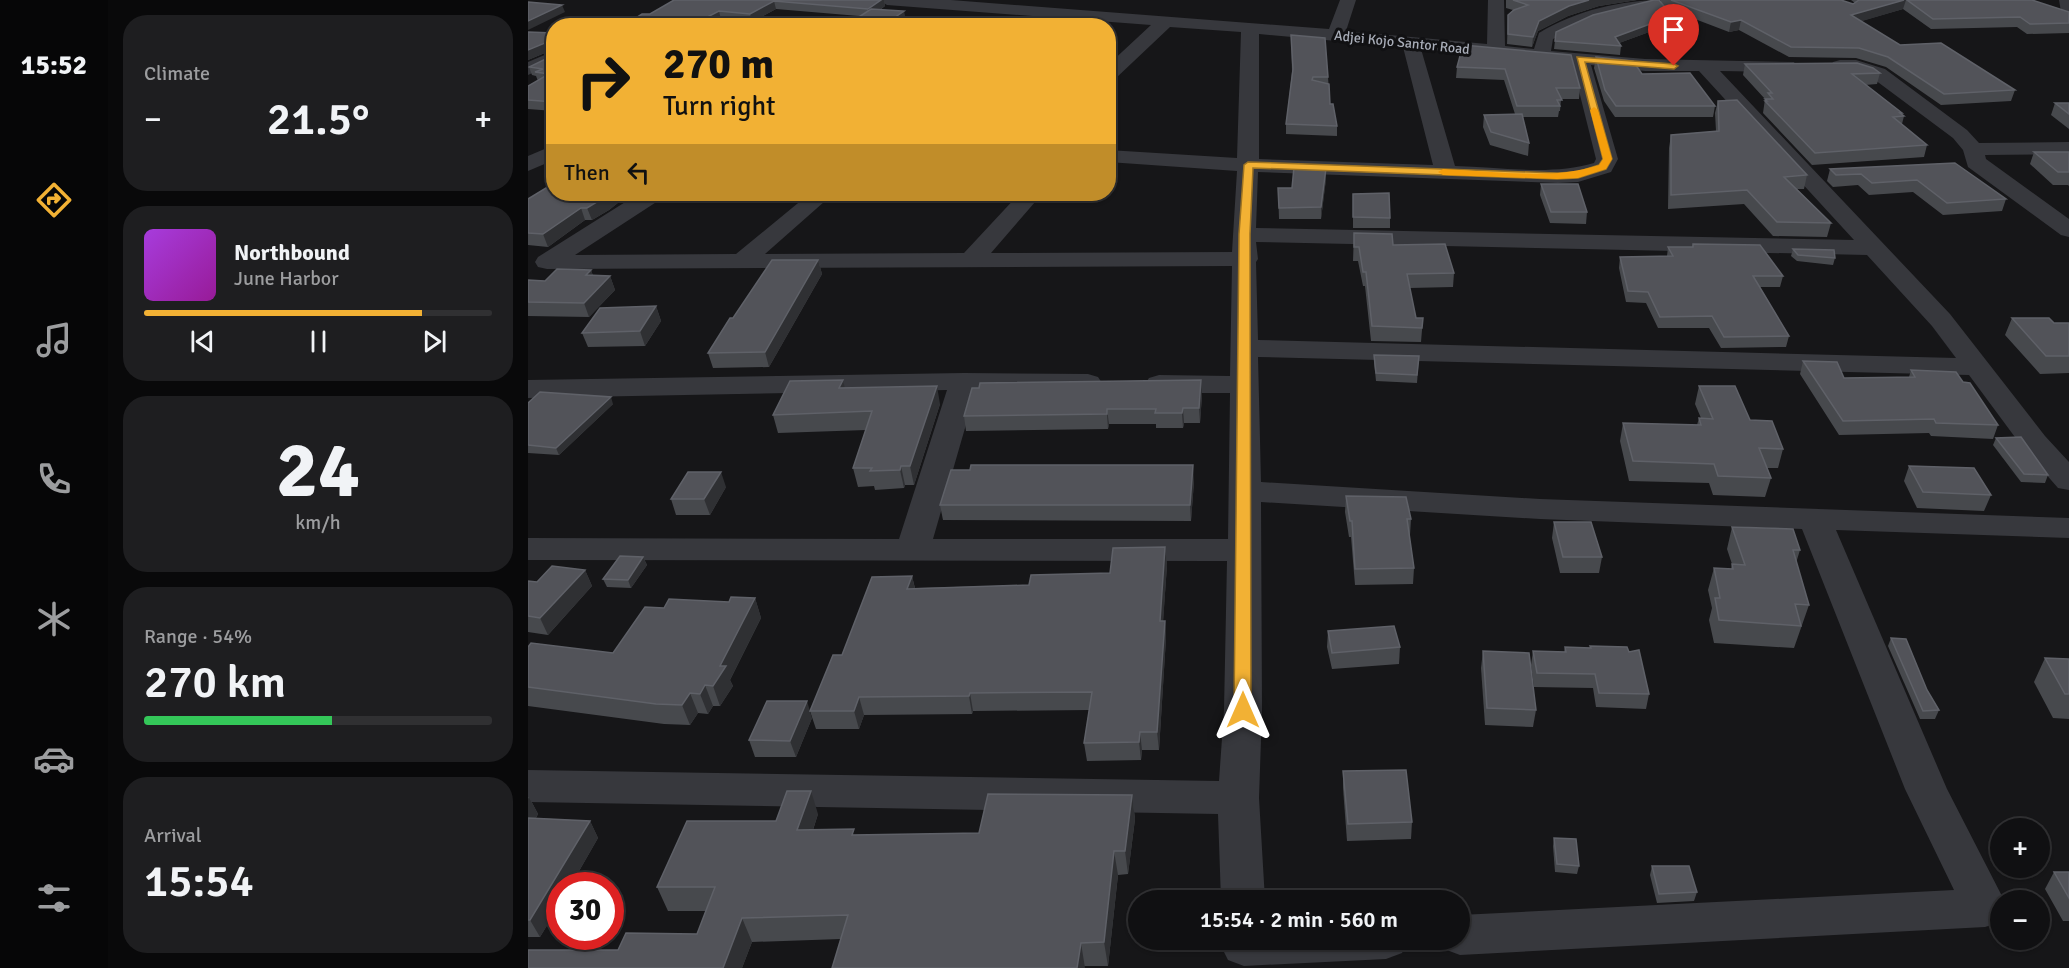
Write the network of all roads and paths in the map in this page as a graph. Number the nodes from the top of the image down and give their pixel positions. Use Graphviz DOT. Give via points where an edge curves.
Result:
graph roads {
  1 [pos="895,0"];
  2 [pos="1347,0"];
  3 [pos="1496,0"];
  4 [pos="1657,0"];
  5 [pos="952,6"];
  6 [pos="2048,8"];
  7 [pos="2068,11"];
  8 [pos="1025,12"];
  9 [pos="934,18"];
  10 [pos="1016,18"];
  11 [pos="1101,18"];
  12 [pos="1116,19"];
  13 [pos="1164,23"];
  14 [pos="1250,30"];
  15 [pos="1336,35"];
  16 [pos="1411,44"];
  17 [pos="1496,52"];
  18 [pos="1540,56"];
  19 [pos="1580,59"];
  20 [pos="546,60"];
  21 [pos="1821,65"];
  22 [pos="1800,66"];
  23 [pos="1706,67"];
  24 [pos="1116,68"];
  25 [pos="528,69"];
  26 [pos="2069,148"];
  27 [pos="1974,155"];
  28 [pos="546,156"];
  29 [pos="1116,157"];
  30 [pos="1953,164"];
  31 [pos="1248,165"];
  32 [pos="528,167"];
  33 [pos="546,169"];
  34 [pos="1446,172"];
  35 [pos="641,201"];
  36 [pos="814,201"];
  37 [pos="1025,201"];
  38 [pos="2069,230"];
  39 [pos="1245,247"];
  40 [pos="1874,248"];
  41 [pos="971,260"];
  42 [pos="742,261"];
  43 [pos="539,262"];
  44 [pos="1245,348"];
  45 [pos="1975,367"];
  46 [pos="963,381"];
  47 [pos="1245,385"];
  48 [pos="528,389"];
  49 [pos="2069,481"];
  50 [pos="1245,491"];
  51 [pos="1815,519"];
  52 [pos="2069,528"];
  53 [pos="528,549"];
  54 [pos="913,549"];
  55 [pos="1244,550"];
  56 [pos="528,786"];
  57 [pos="1238,798"];
  58 [pos="1243,890"];
  59 [pos="1470,934"];
  1 -- 5 [label="street, Adjei Kojo Santor Road"];
  2 -- 15 [label="street"];
  3 -- 17 [label="street"];
  4 -- 18 [label="street" via="1560,27 1545,37"];
  5 -- 8 [label="street, Adjei Kojo Santor Road"];
  5 -- 9 [label="street"];
  6 -- 7 [label="street"];
  8 -- 10 [label="street"];
  8 -- 11 [label="street, Adjei Kojo Santor Road"];
  12 -- 13 [label="street, Adjei Kojo Santor Road"];
  13 -- 14 [label="street, Adjei Kojo Santor Road"];
  13 -- 24 [label="street"];
  14 -- 15 [label="street, Adjei Kojo Santor Road"];
  14 -- 31 [label="street"];
  15 -- 16 [label="street, Adjei Kojo Santor Road"];
  16 -- 17 [label="street, Adjei Kojo Santor Road"];
  16 -- 34 [label="street"];
  17 -- 18 [label="street, Adjei Kojo Santor Road"];
  18 -- 19 [label="street, Adjei Kojo Santor Road"];
  19 -- 23 [label="street, Adjei Kojo Santor Road"];
  19 -- 34 [label="street" via="1607,159 1603,167 1578,175 1557,176"];
  20 -- 25 [label="street"];
  21 -- 27 [label="street" via="1856,66 1878,73 1960,134"];
  22 -- 23 [label="street, Adjei Kojo Santor Road"];
  23 -- 40 [label="street" via="1815,173"];
  26 -- 27 [label="street"];
  27 -- 30 [label="street"];
  27 -- 38 [label="street"];
  28 -- 32 [label="street"];
  29 -- 31 [label="street"];
  31 -- 34 [label="street"];
  31 -- 39 [label="street"];
  32 -- 33 [label="street"];
  35 -- 43 [label="street"];
  36 -- 42 [label="street"];
  37 -- 41 [label="street"];
  39 -- 40 [label="street"];
  39 -- 41 [label="street"];
  39 -- 44 [label="street"];
  40 -- 45 [label="street" via="1941,320"];
  41 -- 42 [label="street"];
  42 -- 43 [label="street"];
  44 -- 45 [label="street"];
  44 -- 47 [label="street"];
  45 -- 49 [label="street"];
  46 -- 47 [label="street"];
  46 -- 48 [label="street"];
  46 -- 54 [label="street"];
  47 -- 50 [label="street"];
  50 -- 51 [label="street"];
  50 -- 55 [label="street"];
  51 -- 52 [label="street"];
  51 -- 59 [label="street" via="1926,789 1985,908"];
  53 -- 54 [label="street"];
  54 -- 55 [label="street"];
  55 -- 57 [label="street"];
  56 -- 57 [label="street"];
  57 -- 58 [label="street"];
}
